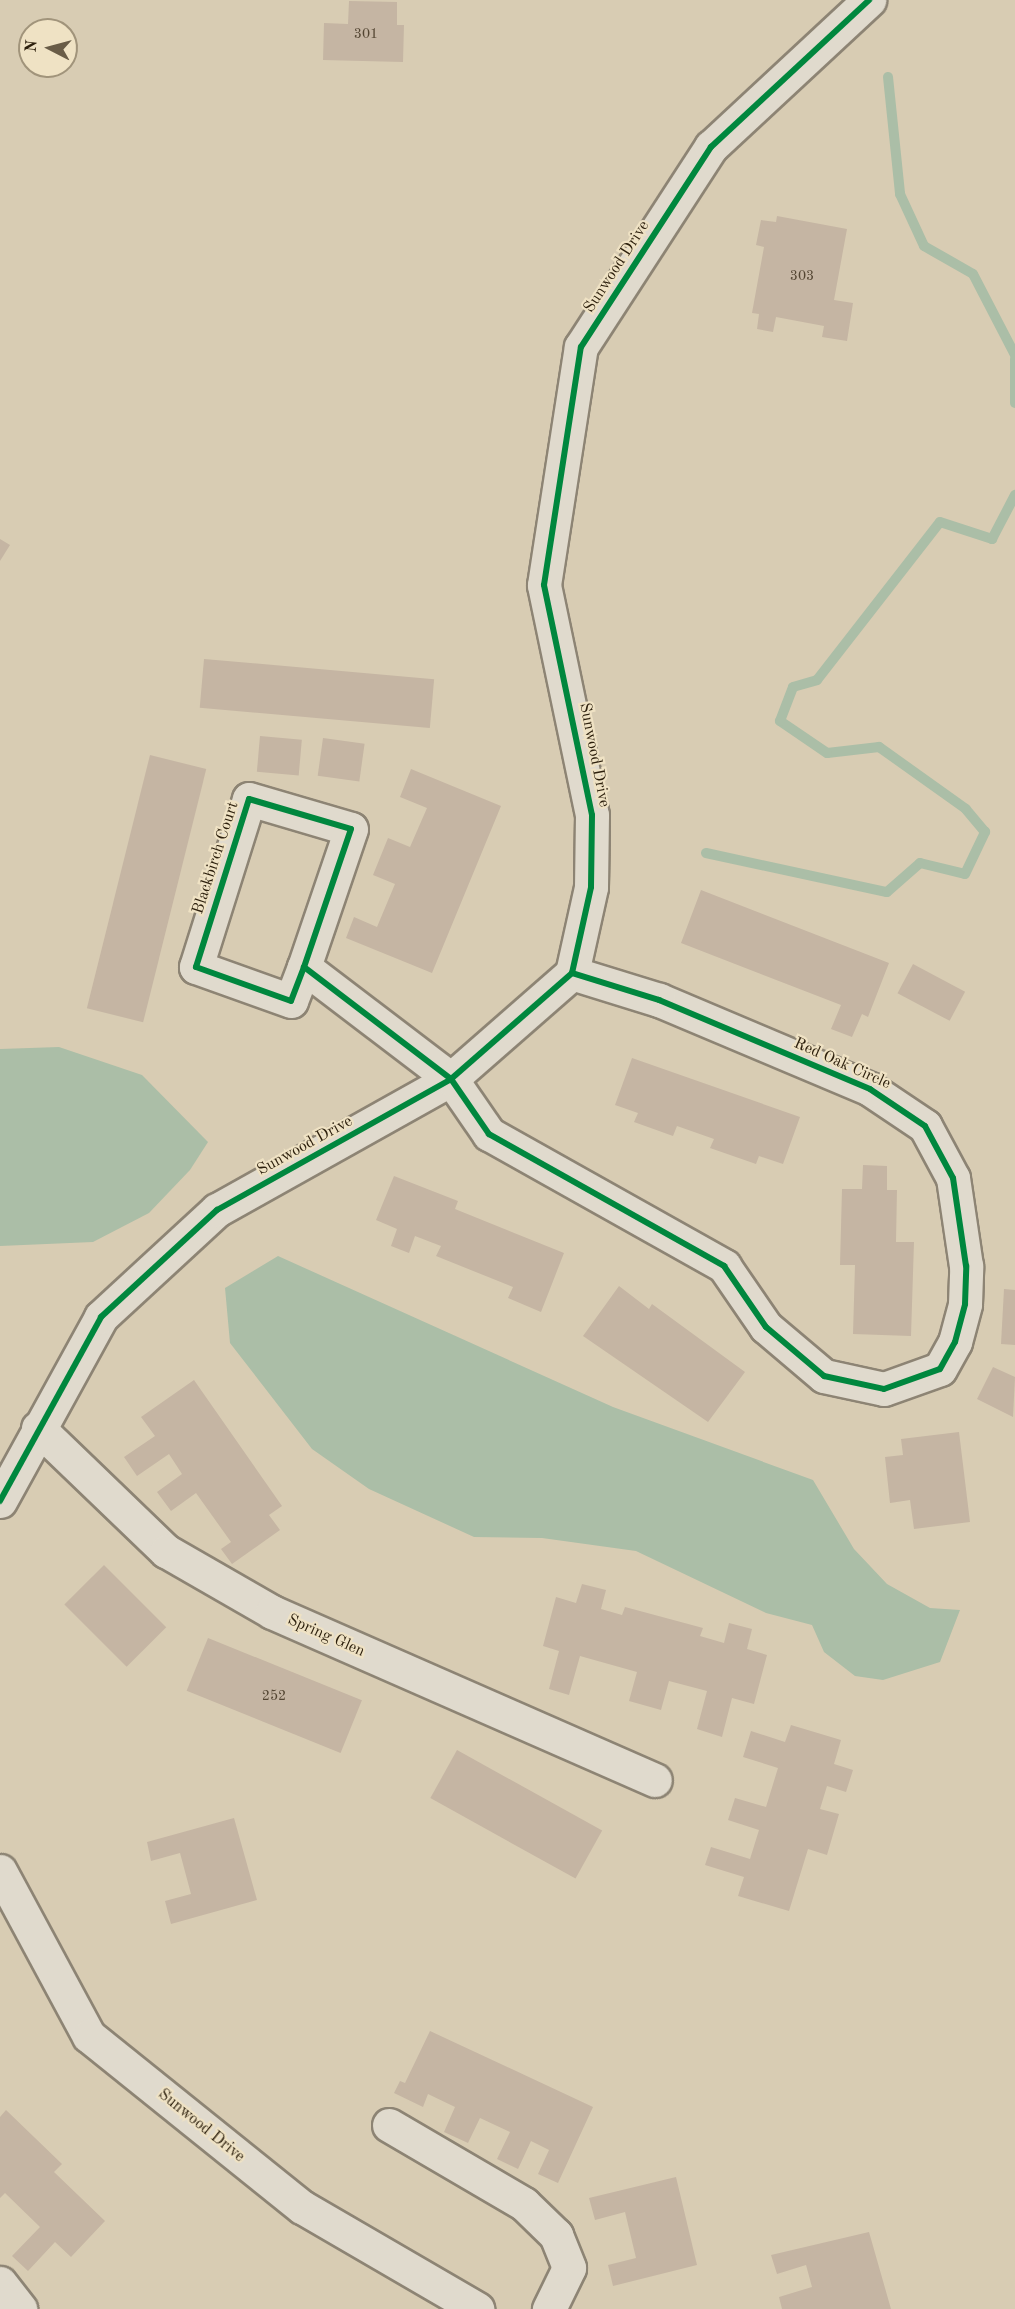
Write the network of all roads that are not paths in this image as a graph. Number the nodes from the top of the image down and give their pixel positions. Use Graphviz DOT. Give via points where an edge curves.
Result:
graph roads {
  1 [pos="869,0"];
  2 [pos="304,967"];
  3 [pos="572,974"];
  4 [pos="452,1079"];
  5 [pos="38,1428"];
  6 [pos="0,1501"];
  7 [pos="655,1780"];
  8 [pos="0,1871"];
  9 [pos="388,2125"];
  10 [pos="0,2283"];
  11 [pos="20,2309"];
  12 [pos="477,2309"];
  13 [pos="549,2309"];
  1 -- 3 [label="street, Sunwood Drive" via="711,147 581,347 544,585 591,815 591,887"];
  2 -- 2 [label="street, Blackbirch Court" via="351,829 249,799 196,967 291,1001"];
  2 -- 4 [label="street"];
  3 -- 4 [label="street, Sunwood Drive"];
  3 -- 4 [label="street, Red Oak Circle" via="659,1000 870,1089 925,1126 953,1178 966,1266 963,1313 940,1369 884,1389 824,1376 766,1327 724,1266 489,1134"];
  4 -- 5 [label="street, Sunwood Drive" via="217,1210 101,1317"];
  5 -- 6 [label="street, Sunwood Drive"];
  5 -- 7 [label="street, Spring Glen" via="166,1551 272,1612"];
  8 -- 12 [label="street, Sunwood Drive" via="89,2036 302,2206"];
  9 -- 13 [label="street" via="524,2204 556,2235 569,2268"];
  10 -- 11 [label="street"];
}
